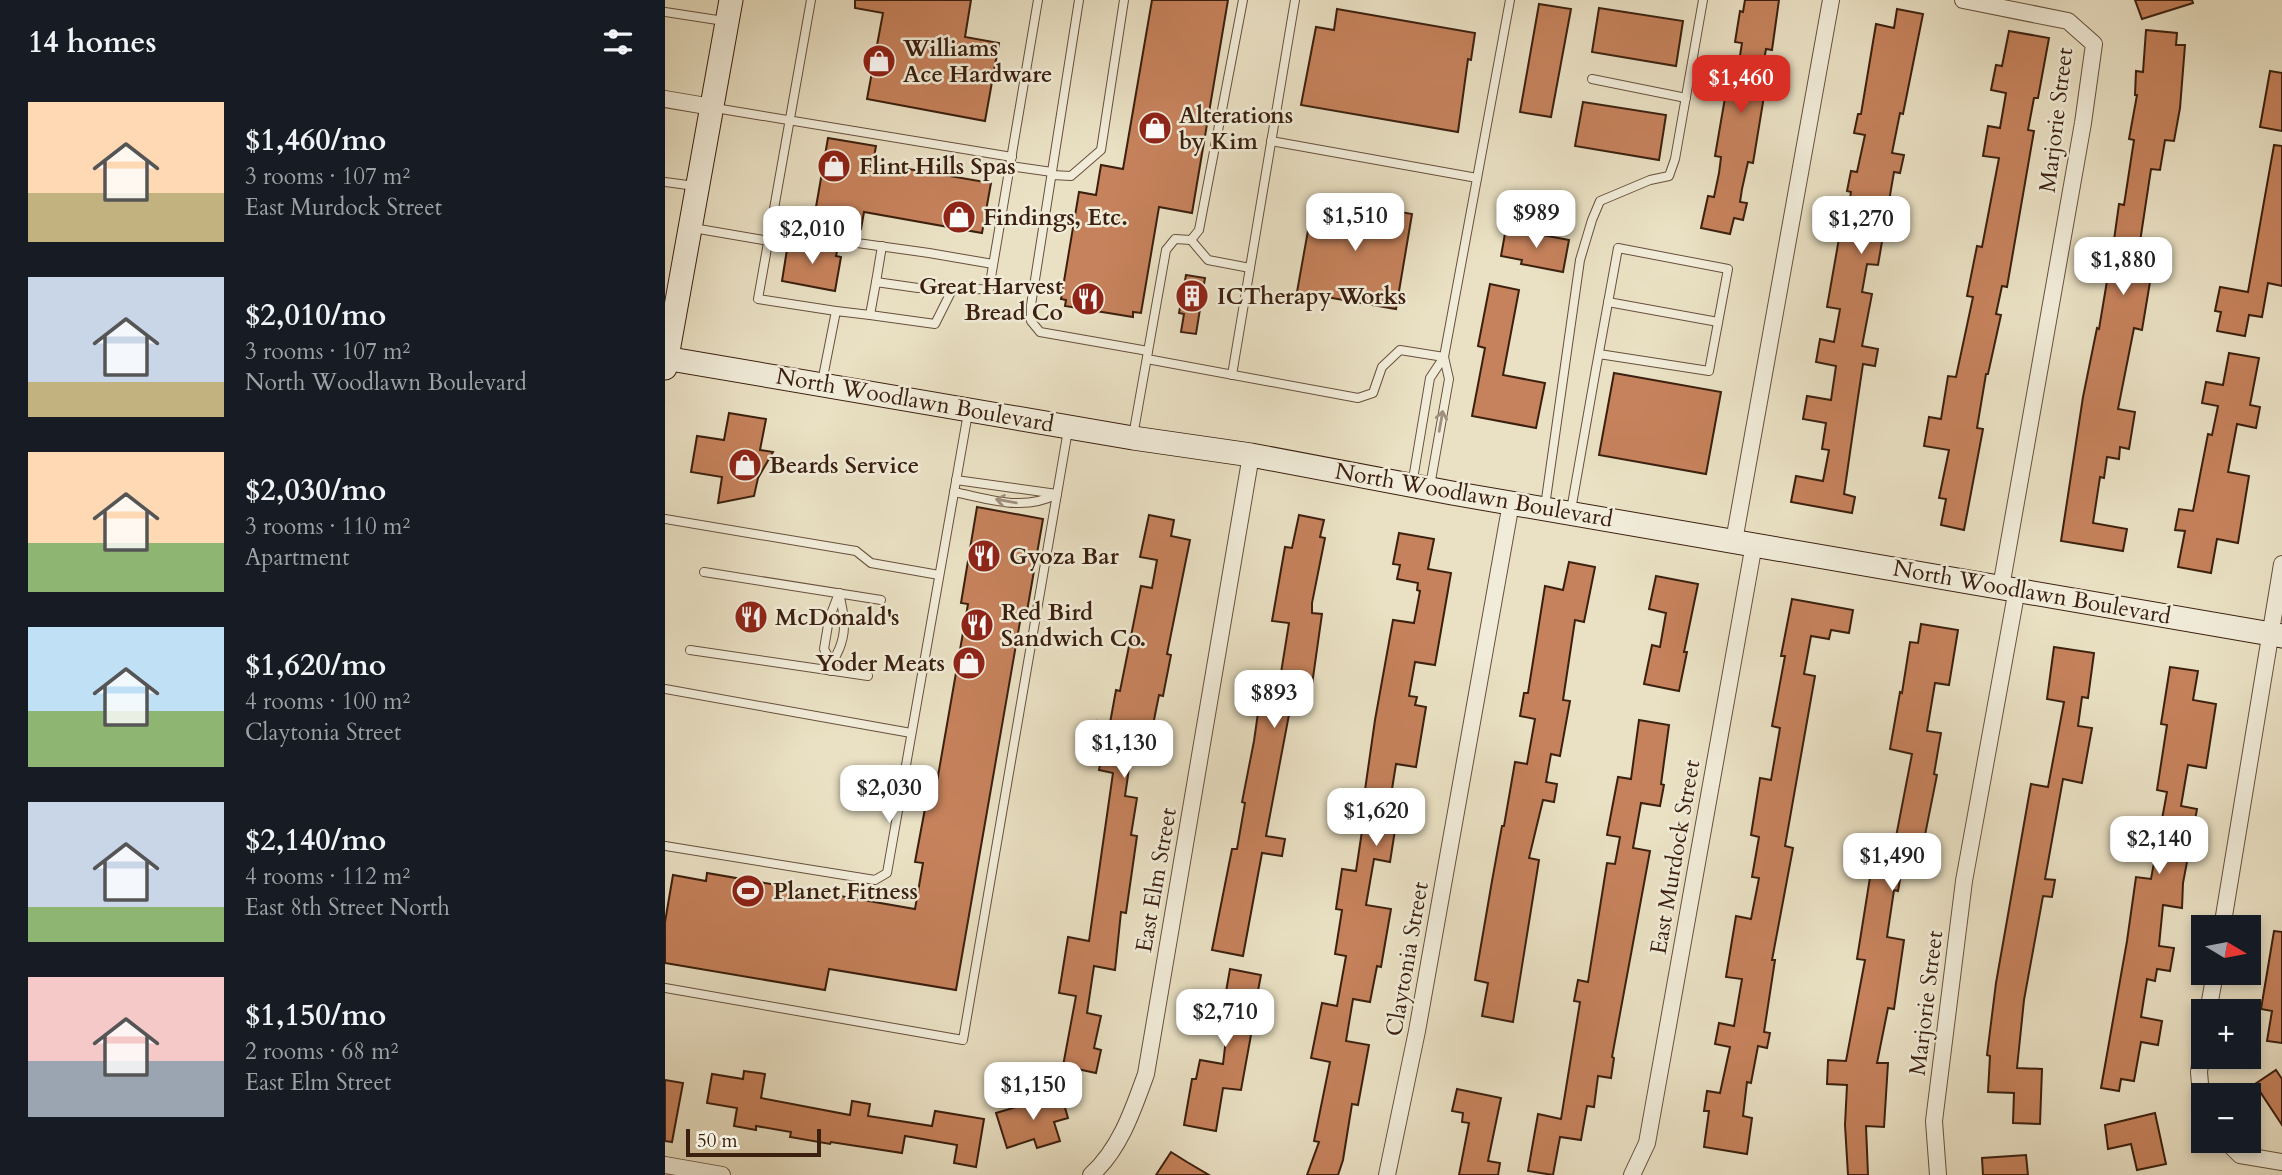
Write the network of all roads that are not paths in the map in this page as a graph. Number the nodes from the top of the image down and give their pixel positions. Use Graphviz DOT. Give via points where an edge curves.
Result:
graph roads {
  1 [pos="811,0"];
  2 [pos="1038,0"];
  3 [pos="1079,0"];
  4 [pos="1124,0"];
  5 [pos="1243,0"];
  6 [pos="1295,0"];
  7 [pos="1510,0"];
  8 [pos="1703,0"];
  9 [pos="1831,0"];
  10 [pos="1963,0"];
  11 [pos="729,11"];
  12 [pos="665,12"];
  13 [pos="1592,79"];
  14 [pos="1686,97"];
  15 [pos="665,99"];
  16 [pos="712,107"];
  17 [pos="791,121"];
  18 [pos="1271,141"];
  19 [pos="1011,162"];
  20 [pos="1052,173"];
  21 [pos="1477,178"];
  22 [pos="665,181"];
  23 [pos="698,187"];
  24 [pos="691,227"];
  25 [pos="770,236"];
  26 [pos="1191,240"];
  27 [pos="882,246"];
  28 [pos="993,264"];
  29 [pos="1250,268"];
  30 [pos="876,282"];
  31 [pos="918,288"];
  32 [pos="940,290"];
  33 [pos="952,290"];
  34 [pos="1608,302"];
  35 [pos="836,311"];
  36 [pos="870,315"];
  37 [pos="1718,322"];
  38 [pos="1599,354"];
  39 [pos="1148,355"];
  40 [pos="1444,357"];
  41 [pos="666,361"];
  42 [pos="1232,375"];
  43 [pos="821,385"];
  44 [pos="968,410"];
  45 [pos="1069,427"];
  46 [pos="1133,438"];
  47 [pos="1251,455"];
  48 [pos="956,480"];
  49 [pos="1420,487"];
  50 [pos="954,492"];
  51 [pos="1057,494"];
  52 [pos="1511,503"];
  53 [pos="1545,509"];
  54 [pos="1570,513"];
  55 [pos="665,519"];
  56 [pos="1744,543"];
  57 [pos="2282,564"];
  58 [pos="704,572"];
  59 [pos="939,575"];
  60 [pos="2009,588"];
  61 [pos="839,593"];
  62 [pos="881,600"];
  63 [pos="2276,635"];
  64 [pos="689,650"];
  65 [pos="831,667"];
  66 [pos="868,676"];
  67 [pos="665,689"];
  68 [pos="911,733"];
  69 [pos="665,846"];
  70 [pos="2224,915"];
  71 [pos="665,988"];
  72 [pos="2238,1153"];
  73 [pos="2282,1163"];
  74 [pos="665,1165"];
  75 [pos="722,1175"];
  76 [pos="1091,1175"];
  77 [pos="1387,1175"];
  78 [pos="1632,1175"];
  79 [pos="1938,1175"];
  1 -- 17 [label="lane"];
  2 -- 19 [label="lane"];
  3 -- 20 [label="lane"];
  4 -- 20 [label="lane" via="1101,150 1071,176"];
  5 -- 26 [label="lane" via="1199,230"];
  6 -- 18 [label="lane"];
  7 -- 21 [label="lane"];
  8 -- 14 [label="lane"];
  9 -- 56 [label="street, East Murdock Street"];
  10 -- 60 [label="street, Marjorie Street" via="2068,21 2094,44"];
  11 -- 12 [label="lane"];
  11 -- 16 [label="main road"];
  13 -- 14 [label="lane"];
  14 -- 53 [label="lane" via="1669,176 1600,201 1592,220 1580,260"];
  15 -- 16 [label="street"];
  16 -- 17 [label="lane"];
  16 -- 23 [label="main road"];
  17 -- 19 [label="lane"];
  17 -- 25 [label="lane"];
  18 -- 21 [label="lane"];
  18 -- 29 [label="lane"];
  19 -- 20 [label="lane"];
  19 -- 28 [label="lane"];
  20 -- 39 [label="lane" via="1031,321 1040,332"];
  21 -- 40 [label="lane"];
  22 -- 23 [label="lane"];
  23 -- 24 [label="main road"];
  24 -- 25 [label="lane"];
  24 -- 41 [label="main road"];
  25 -- 27 [label="lane"];
  25 -- 35 [label="lane" via="758,299"];
  26 -- 29 [label="lane" via="1208,260"];
  26 -- 39 [label="lane" via="1175,239 1167,250"];
  27 -- 28 [label="lane"];
  27 -- 30 [label="lane"];
  28 -- 33 [label="lane" via="989,289"];
  29 -- 42 [label="lane"];
  30 -- 31 [label="lane"];
  30 -- 36 [label="lane"];
  32 -- 33 [label="lane"];
  33 -- 36 [label="lane" via="935,324"];
  34 -- 37 [label="lane"];
  34 -- 37 [label="lane" via="1618,248 1728,269"];
  34 -- 38 [label="lane"];
  35 -- 36 [label="lane"];
  35 -- 43 [label="lane"];
  37 -- 38 [label="lane" via="1709,371"];
  38 -- 54 [label="lane"];
  39 -- 42 [label="lane"];
  39 -- 46 [label="lane"];
  40 -- 42 [label="lane" via="1400,350 1383,367 1373,393 1358,398"];
  49 -- 40 [label="lane, one-way" via="1449,379"];
  40 -- 49 [label="lane" via="1430,378"];
  41 -- 43 [label="main road, North Woodlawn Boulevard"];
  43 -- 44 [label="main road, North Woodlawn Boulevard"];
  44 -- 45 [label="main road, North Woodlawn Boulevard"];
  44 -- 48 [label="lane"];
  45 -- 46 [label="main road, North Woodlawn Boulevard"];
  45 -- 51 [label="lane"];
  46 -- 47 [label="main road, North Woodlawn Boulevard"];
  47 -- 49 [label="main road, North Woodlawn Boulevard"];
  47 -- 76 [label="street, East Elm Street" via="1146,1074 1129,1121"];
  48 -- 50 [label="lane"];
  48 -- 51 [label="lane"];
  49 -- 52 [label="main road, North Woodlawn Boulevard"];
  51 -- 50 [label="lane, one-way" via="1024,505"];
  50 -- 59 [label="lane"];
  51 -- 71 [label="lane" via="963,1040"];
  52 -- 53 [label="main road, North Woodlawn Boulevard"];
  52 -- 77 [label="street, Claytonia Street"];
  53 -- 54 [label="main road, North Woodlawn Boulevard"];
  54 -- 56 [label="main road, North Woodlawn Boulevard"];
  55 -- 59 [label="lane" via="856,551 871,563"];
  56 -- 60 [label="main road, North Woodlawn Boulevard"];
  56 -- 78 [label="street, East Murdock Street" via="1647,1143"];
  57 -- 63 [label="street"];
  58 -- 61 [label="lane"];
  59 -- 68 [label="lane"];
  60 -- 63 [label="main road, North Woodlawn Boulevard"];
  60 -- 79 [label="street, Marjorie Street" via="1963,881 1934,1122"];
  61 -- 62 [label="lane"];
  61 -- 65 [label="lane" via="824,649"];
  61 -- 65 [label="lane" via="846,625"];
  63 -- 70 [label="street"];
  64 -- 65 [label="lane"];
  65 -- 66 [label="lane"];
  67 -- 68 [label="lane"];
  68 -- 69 [label="lane" via="887,873 875,880"];
  72 -- 73 [label="street"];
  74 -- 75 [label="street"];
}
